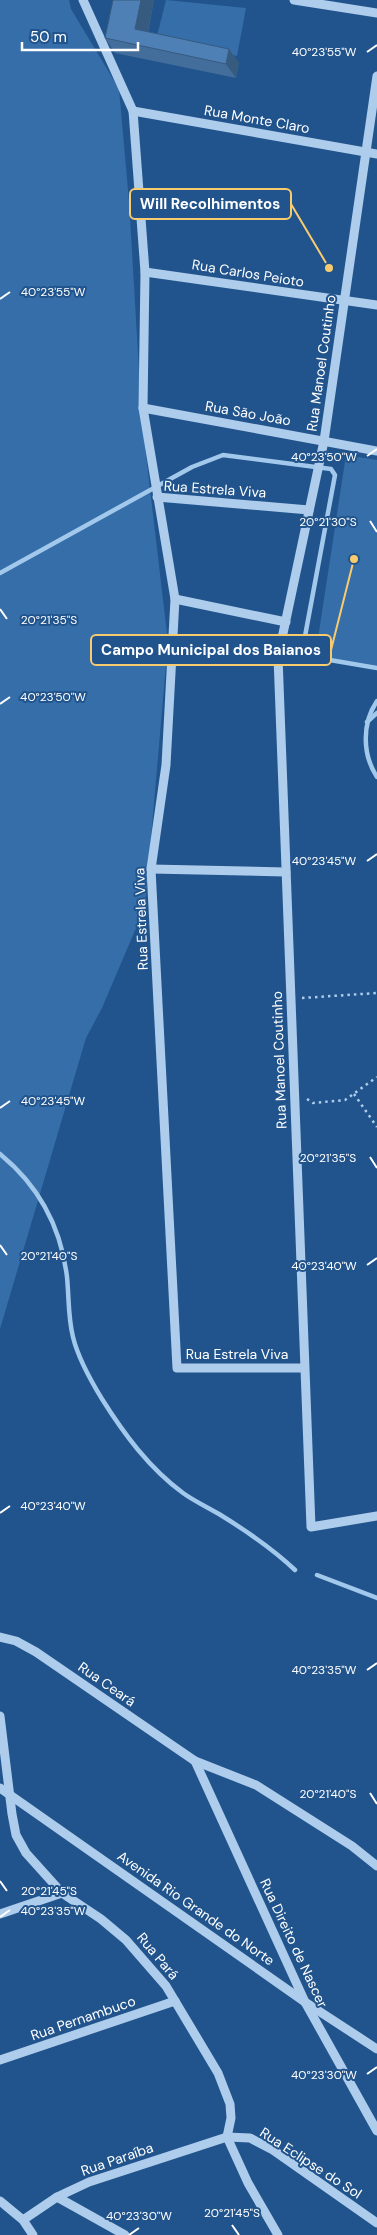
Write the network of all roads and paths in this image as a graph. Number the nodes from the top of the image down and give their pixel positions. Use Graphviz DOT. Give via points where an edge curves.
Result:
graph roads {
  1 [pos="83,0"];
  2 [pos="294,0"];
  3 [pos="377,13"];
  4 [pos="377,76"];
  5 [pos="133,111"];
  6 [pos="367,152"];
  7 [pos="377,154"];
  8 [pos="144,272"];
  9 [pos="344,302"];
  10 [pos="377,305"];
  11 [pos="143,408"];
  12 [pos="324,441"];
  13 [pos="377,451"];
  14 [pos="157,497"];
  15 [pos="309,510"];
  16 [pos="175,599"];
  17 [pos="286,622"];
  18 [pos="152,868"];
  19 [pos="286,872"];
  20 [pos="377,993"];
  21 [pos="290,999"];
  22 [pos="377,1077"];
  23 [pos="293,1090"];
  24 [pos="354,1094"];
  25 [pos="377,1127"];
  26 [pos="304,1368"];
  27 [pos="377,1516"];
  28 [pos="0,1637"];
  29 [pos="0,1716"];
  30 [pos="195,1761"];
  31 [pos="0,1788"];
  32 [pos="9,1793"];
  33 [pos="377,1866"];
  34 [pos="62,1893"];
  35 [pos="0,1914"];
  36 [pos="175,2001"];
  37 [pos="305,2002"];
  38 [pos="377,2048"];
  39 [pos="0,2060"];
  40 [pos="377,2131"];
  41 [pos="227,2137"];
  42 [pos="57,2197"];
  43 [pos="0,2201"];
  44 [pos="23,2220"];
  45 [pos="377,2223"];
  46 [pos="33,2235"];
  47 [pos="125,2235"];
  48 [pos="278,2235"];
  1 -- 5 [label="street"];
  2 -- 3 [label="street"];
  4 -- 6 [label="street, Rua Manoel Coutinho"];
  5 -- 6 [label="street, Rua Monte Claro"];
  5 -- 8 [label="street"];
  6 -- 7 [label="street, Rua Monte Claro"];
  6 -- 9 [label="street, Rua Manoel Coutinho"];
  8 -- 9 [label="street, Rua Carlos Peioto"];
  8 -- 11 [label="street"];
  9 -- 10 [label="street, Rua Carlos Peioto"];
  9 -- 12 [label="street, Rua Manoel Coutinho"];
  11 -- 12 [label="street, Rua São João"];
  11 -- 14 [label="street"];
  12 -- 13 [label="street, Rua São João"];
  12 -- 15 [label="street, Rua Manoel Coutinho"];
  14 -- 15 [label="street, Rua Estrela Viva"];
  14 -- 16 [label="street, Rua Estrela Viva"];
  15 -- 17 [label="street, Rua Manoel Coutinho"];
  16 -- 17 [label="street"];
  16 -- 18 [label="street, Rua Estrela Viva" via="166,765"];
  17 -- 19 [label="street, Rua Manoel Coutinho" via="278,657"];
  18 -- 19 [label="street"];
  18 -- 26 [label="street, Rua Estrela Viva" via="177,1368"];
  19 -- 21 [label="street, Rua Manoel Coutinho"];
  20 -- 21 [label="path"];
  21 -- 23 [label="street, Rua Manoel Coutinho"];
  22 -- 24 [label="path"];
  23 -- 24 [label="path" via="312,1103 345,1100"];
  23 -- 26 [label="street, Rua Manoel Coutinho"];
  24 -- 25 [label="path"];
  26 -- 27 [label="street, Rua Manoel Coutinho" via="311,1527"];
  28 -- 30 [label="street, Rua Ceará" via="36,1652"];
  29 -- 32 [label="street, Rua Pará"];
  30 -- 33 [label="street, Rua Ceará" via="256,1785 352,1846"];
  30 -- 37 [label="street, Rua Direito de Nascer"];
  31 -- 32 [label="street, Avenida Rio Grande do Norte"];
  32 -- 34 [label="street, Rua Pará" via="16,1835 26,1853"];
  32 -- 37 [label="street, Avenida Rio Grande do Norte"];
  34 -- 35 [label="street"];
  34 -- 36 [label="street, Rua Pará" via="102,1918 126,1940"];
  36 -- 39 [label="street, Rua Pernambuco"];
  36 -- 41 [label="street, Rua Pará" via="200,2039 230,2104"];
  37 -- 38 [label="street, Avenida Rio Grande do Norte"];
  37 -- 40 [label="street, Rua Direito de Nascer"];
  41 -- 42 [label="street, Rua Paraíba" via="119,2170"];
  41 -- 45 [label="street, Rua Eclipse do Sol" via="250,2138 273,2150"];
  41 -- 48 [label="street" via="248,2183"];
  42 -- 44 [label="street, Rua Paraíba"];
  42 -- 47 [label="street"];
  43 -- 44 [label="street"];
  44 -- 46 [label="street"];
}
